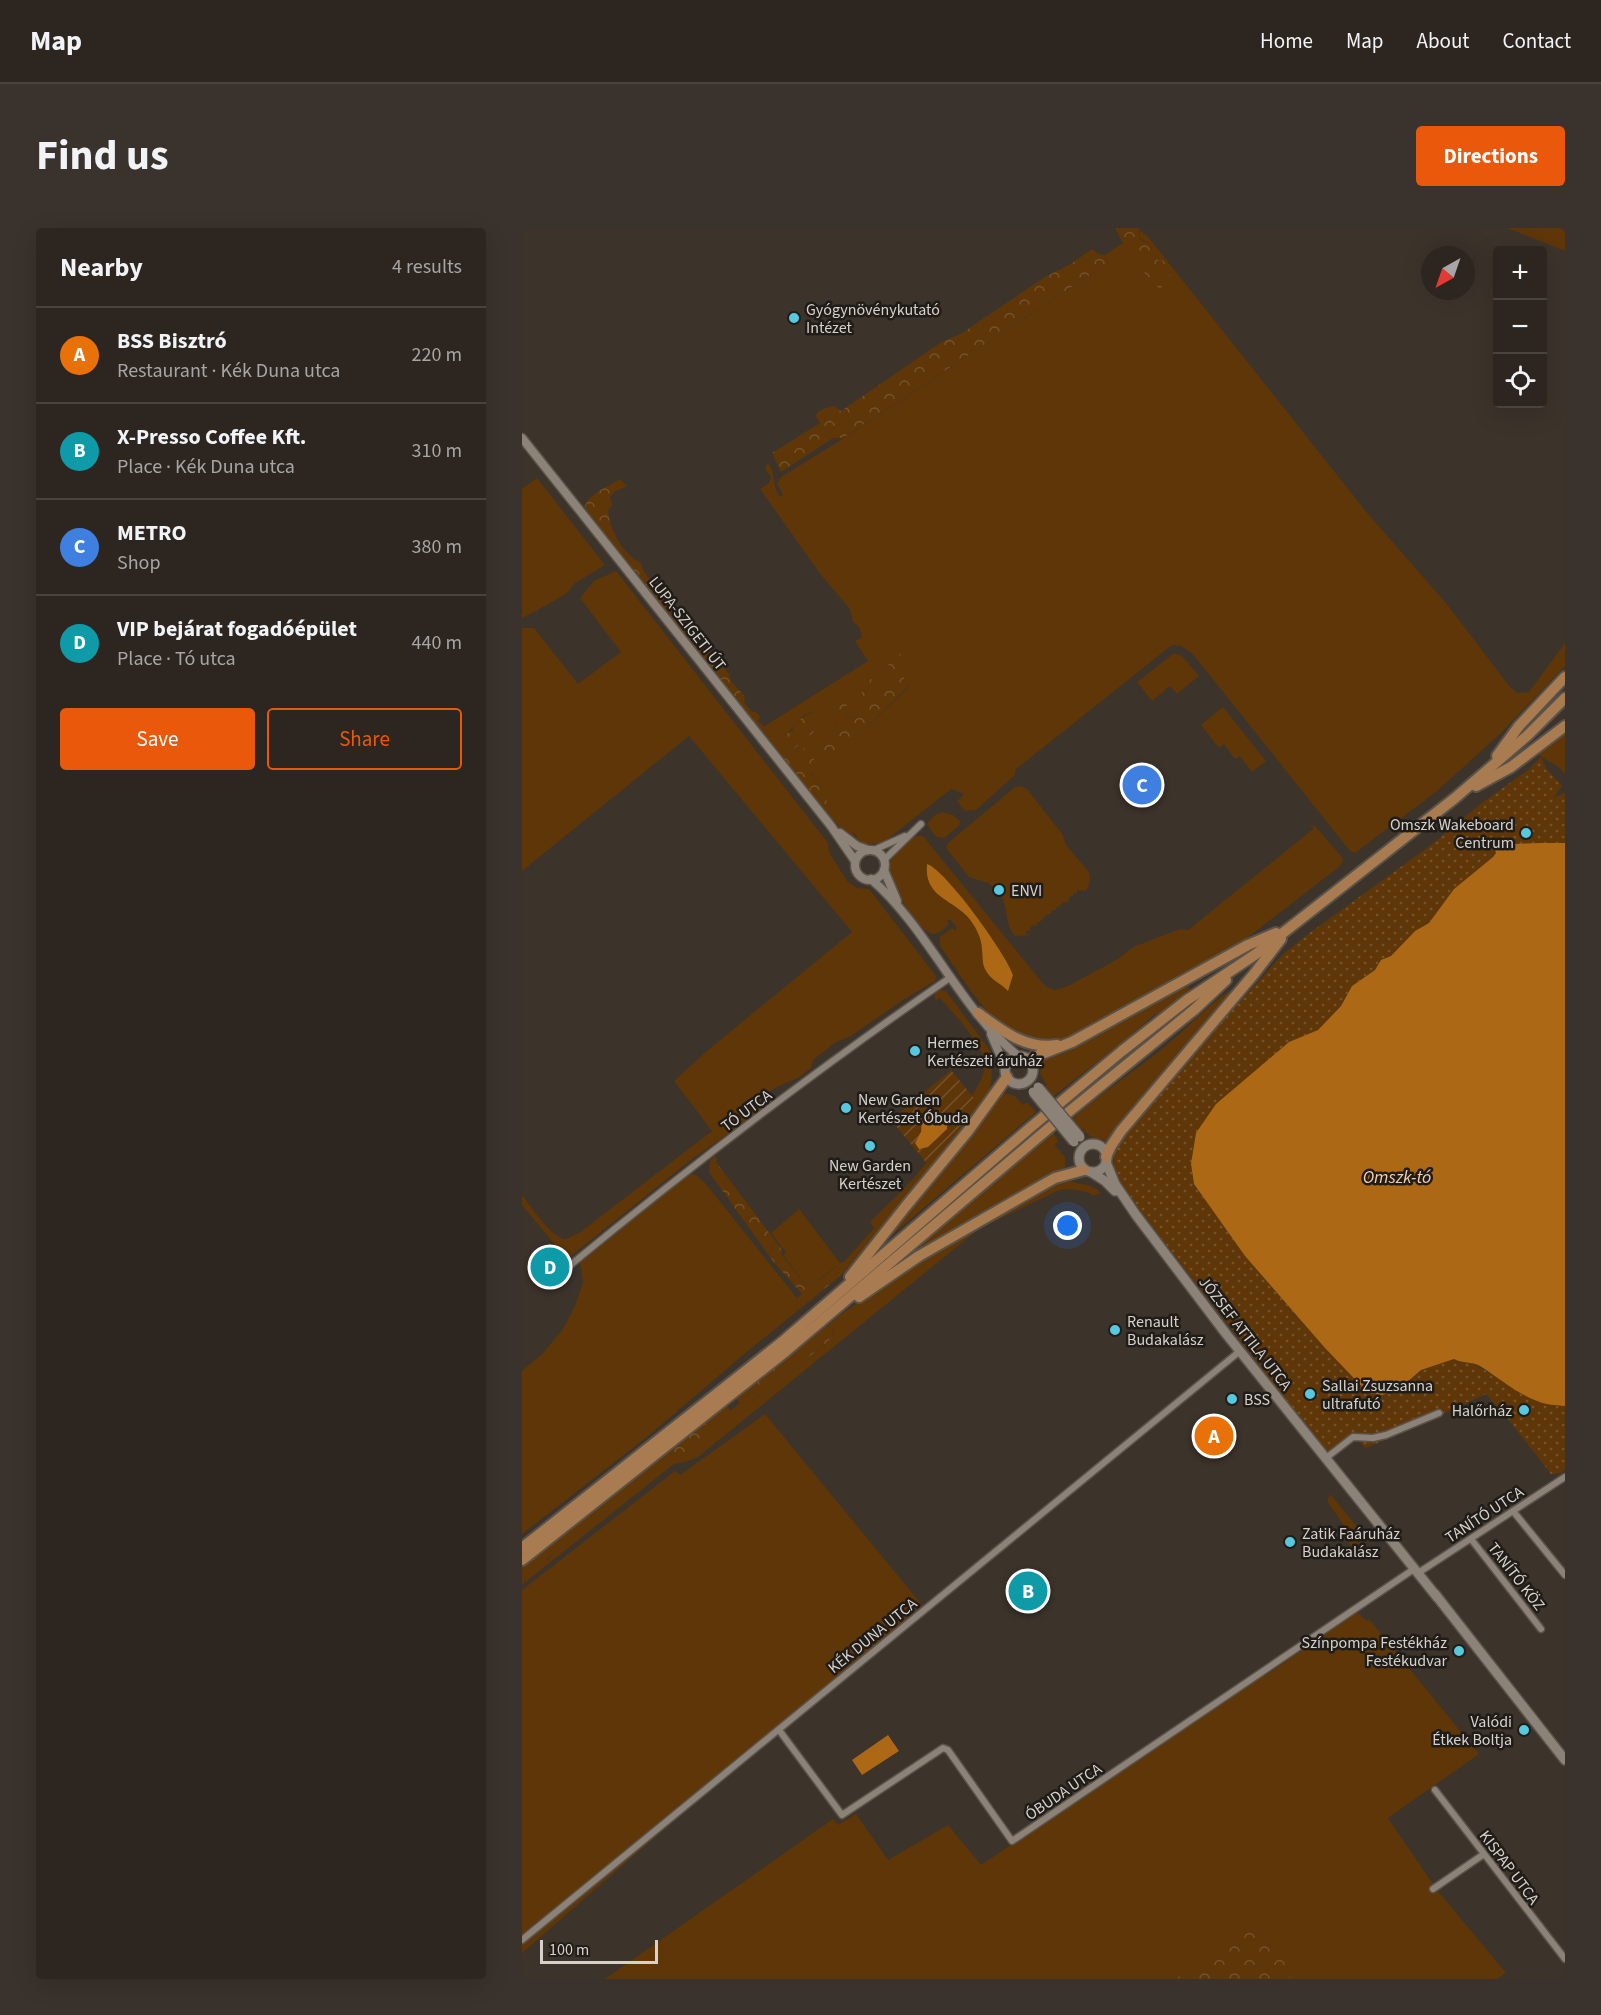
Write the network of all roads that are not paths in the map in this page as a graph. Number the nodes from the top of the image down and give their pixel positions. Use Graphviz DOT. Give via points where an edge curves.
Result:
graph roads {
  1 [pos="522,438"];
  2 [pos="1565,677"];
  3 [pos="1565,698"];
  4 [pos="1565,726"];
  5 [pos="1485,773"];
  6 [pos="1455,798"];
  7 [pos="921,824"];
  8 [pos="831,826"];
  9 [pos="910,833"];
  10 [pos="871,850"];
  11 [pos="855,861"];
  12 [pos="884,865"];
  13 [pos="872,879"];
  14 [pos="912,924"];
  15 [pos="1290,927"];
  16 [pos="951,977"];
  17 [pos="978,1013"];
  18 [pos="1072,1042"];
  19 [pos="1017,1055"];
  20 [pos="1029,1059"];
  21 [pos="1006,1072"];
  22 [pos="1032,1076"];
  23 [pos="1022,1084"];
  24 [pos="1035,1090"];
  25 [pos="1077,1139"];
  26 [pos="1091,1144"];
  27 [pos="1079,1153"];
  28 [pos="1106,1159"];
  29 [pos="1088,1171"];
  30 [pos="1136,1215"];
  31 [pos="563,1271"];
  32 [pos="838,1301"];
  33 [pos="1240,1351"];
  34 [pos="1439,1413"];
  35 [pos="1326,1458"];
  36 [pos="1565,1477"];
  37 [pos="1513,1511"];
  38 [pos="1471,1539"];
  39 [pos="522,1548"];
  40 [pos="522,1560"];
  41 [pos="1419,1574"];
  42 [pos="1565,1575"];
  43 [pos="1541,1629"];
  44 [pos="779,1730"];
  45 [pos="1565,1760"];
  46 [pos="1435,1790"];
  47 [pos="1484,1854"];
  48 [pos="1433,1889"];
  49 [pos="522,1940"];
  50 [pos="1565,1959"];
  1 -- 8 [label="street, LUPA-SZIGETI ÚT"];
  2 -- 5 [label="main road" via="1519,726"];
  3 -- 5 [label="main road"];
  4 -- 6 [label="main road" via="1511,767"];
  5 -- 6 [label="main road"];
  6 -- 15 [label="main road"];
  7 -- 9 [label="street"];
  8 -- 10 [label="street, LUPA-SZIGETI ÚT" via="857,846"];
  8 -- 11 [label="street, LUPA-SZIGETI ÚT"];
  9 -- 10 [label="street"];
  9 -- 12 [label="street"];
  10 -- 11 [label="street" via="860,853"];
  10 -- 12 [label="street, LUPA-SZIGETI ÚT" via="880,854"];
  11 -- 13 [label="street, LUPA-SZIGETI ÚT" via="858,874"];
  12 -- 13 [label="street" via="879,876"];
  12 -- 14 [label="street, LUPA-SZIGETI ÚT" via="893,894"];
  13 -- 14 [label="street, LUPA-SZIGETI ÚT"];
  14 -- 16 [label="street, LUPA-SZIGETI ÚT"];
  15 -- 18 [label="main road" via="1248,945"];
  15 -- 28 [label="main road" via="1121,1131"];
  15 -- 32 [label="main road"];
  16 -- 17 [label="street, LUPA-SZIGETI ÚT"];
  16 -- 31 [label="street, TÓ UTCA" via="852,1046"];
  17 -- 18 [label="main road" via="1016,1039 1040,1047"];
  17 -- 19 [label="street, LUPA-SZIGETI ÚT"];
  17 -- 21 [label="street, LUPA-SZIGETI ÚT" via="999,1047"];
  18 -- 20 [label="main road"];
  19 -- 20 [label="main road"];
  19 -- 21 [label="main road" via="1009,1060"];
  20 -- 22 [label="main road"];
  21 -- 23 [label="main road" via="1013,1083"];
  21 -- 32 [label="main road" via="968,1131 906,1206"];
  22 -- 23 [label="main road"];
  22 -- 24 [label="main road"];
  23 -- 24 [label="main road"];
  24 -- 25 [label="main road, bridge"];
  25 -- 26 [label="main road"];
  25 -- 27 [label="main road"];
  26 -- 27 [label="main road"];
  26 -- 28 [label="main road" via="1103,1149"];
  27 -- 29 [label="main road" via="1079,1162"];
  28 -- 29 [label="main road" via="1100,1170"];
  28 -- 30 [label="main road, JÓZSEF ATTILA UTCA" via="1115,1184"];
  29 -- 30 [label="main road, JÓZSEF ATTILA UTCA" via="1105,1181"];
  29 -- 32 [label="main road" via="1046,1183 919,1256 860,1297"];
  30 -- 33 [label="main road, JÓZSEF ATTILA UTCA"];
  32 -- 39 [label="main road"];
  32 -- 40 [label="main road" via="708,1414"];
  33 -- 35 [label="main road, JÓZSEF ATTILA UTCA"];
  33 -- 44 [label="street, KÉK DUNA UTCA"];
  34 -- 35 [label="street" via="1373,1438 1353,1437"];
  35 -- 41 [label="main road, JÓZSEF ATTILA UTCA"];
  36 -- 37 [label="street, TANÍTÓ UTCA"];
  37 -- 38 [label="street, TANÍTÓ UTCA"];
  37 -- 42 [label="street"];
  38 -- 41 [label="street, TANÍTÓ UTCA"];
  38 -- 43 [label="street, TANÍTÓ KÖZ"];
  41 -- 44 [label="street, ÓBUDA UTCA" via="1012,1841 948,1750 943,1748 842,1815"];
  41 -- 45 [label="main road, JÓZSEF ATTILA UTCA"];
  44 -- 49 [label="street, KÉK DUNA UTCA"];
  46 -- 47 [label="street, KISPAP UTCA"];
  47 -- 48 [label="street"];
  47 -- 50 [label="street, KISPAP UTCA"];
}
